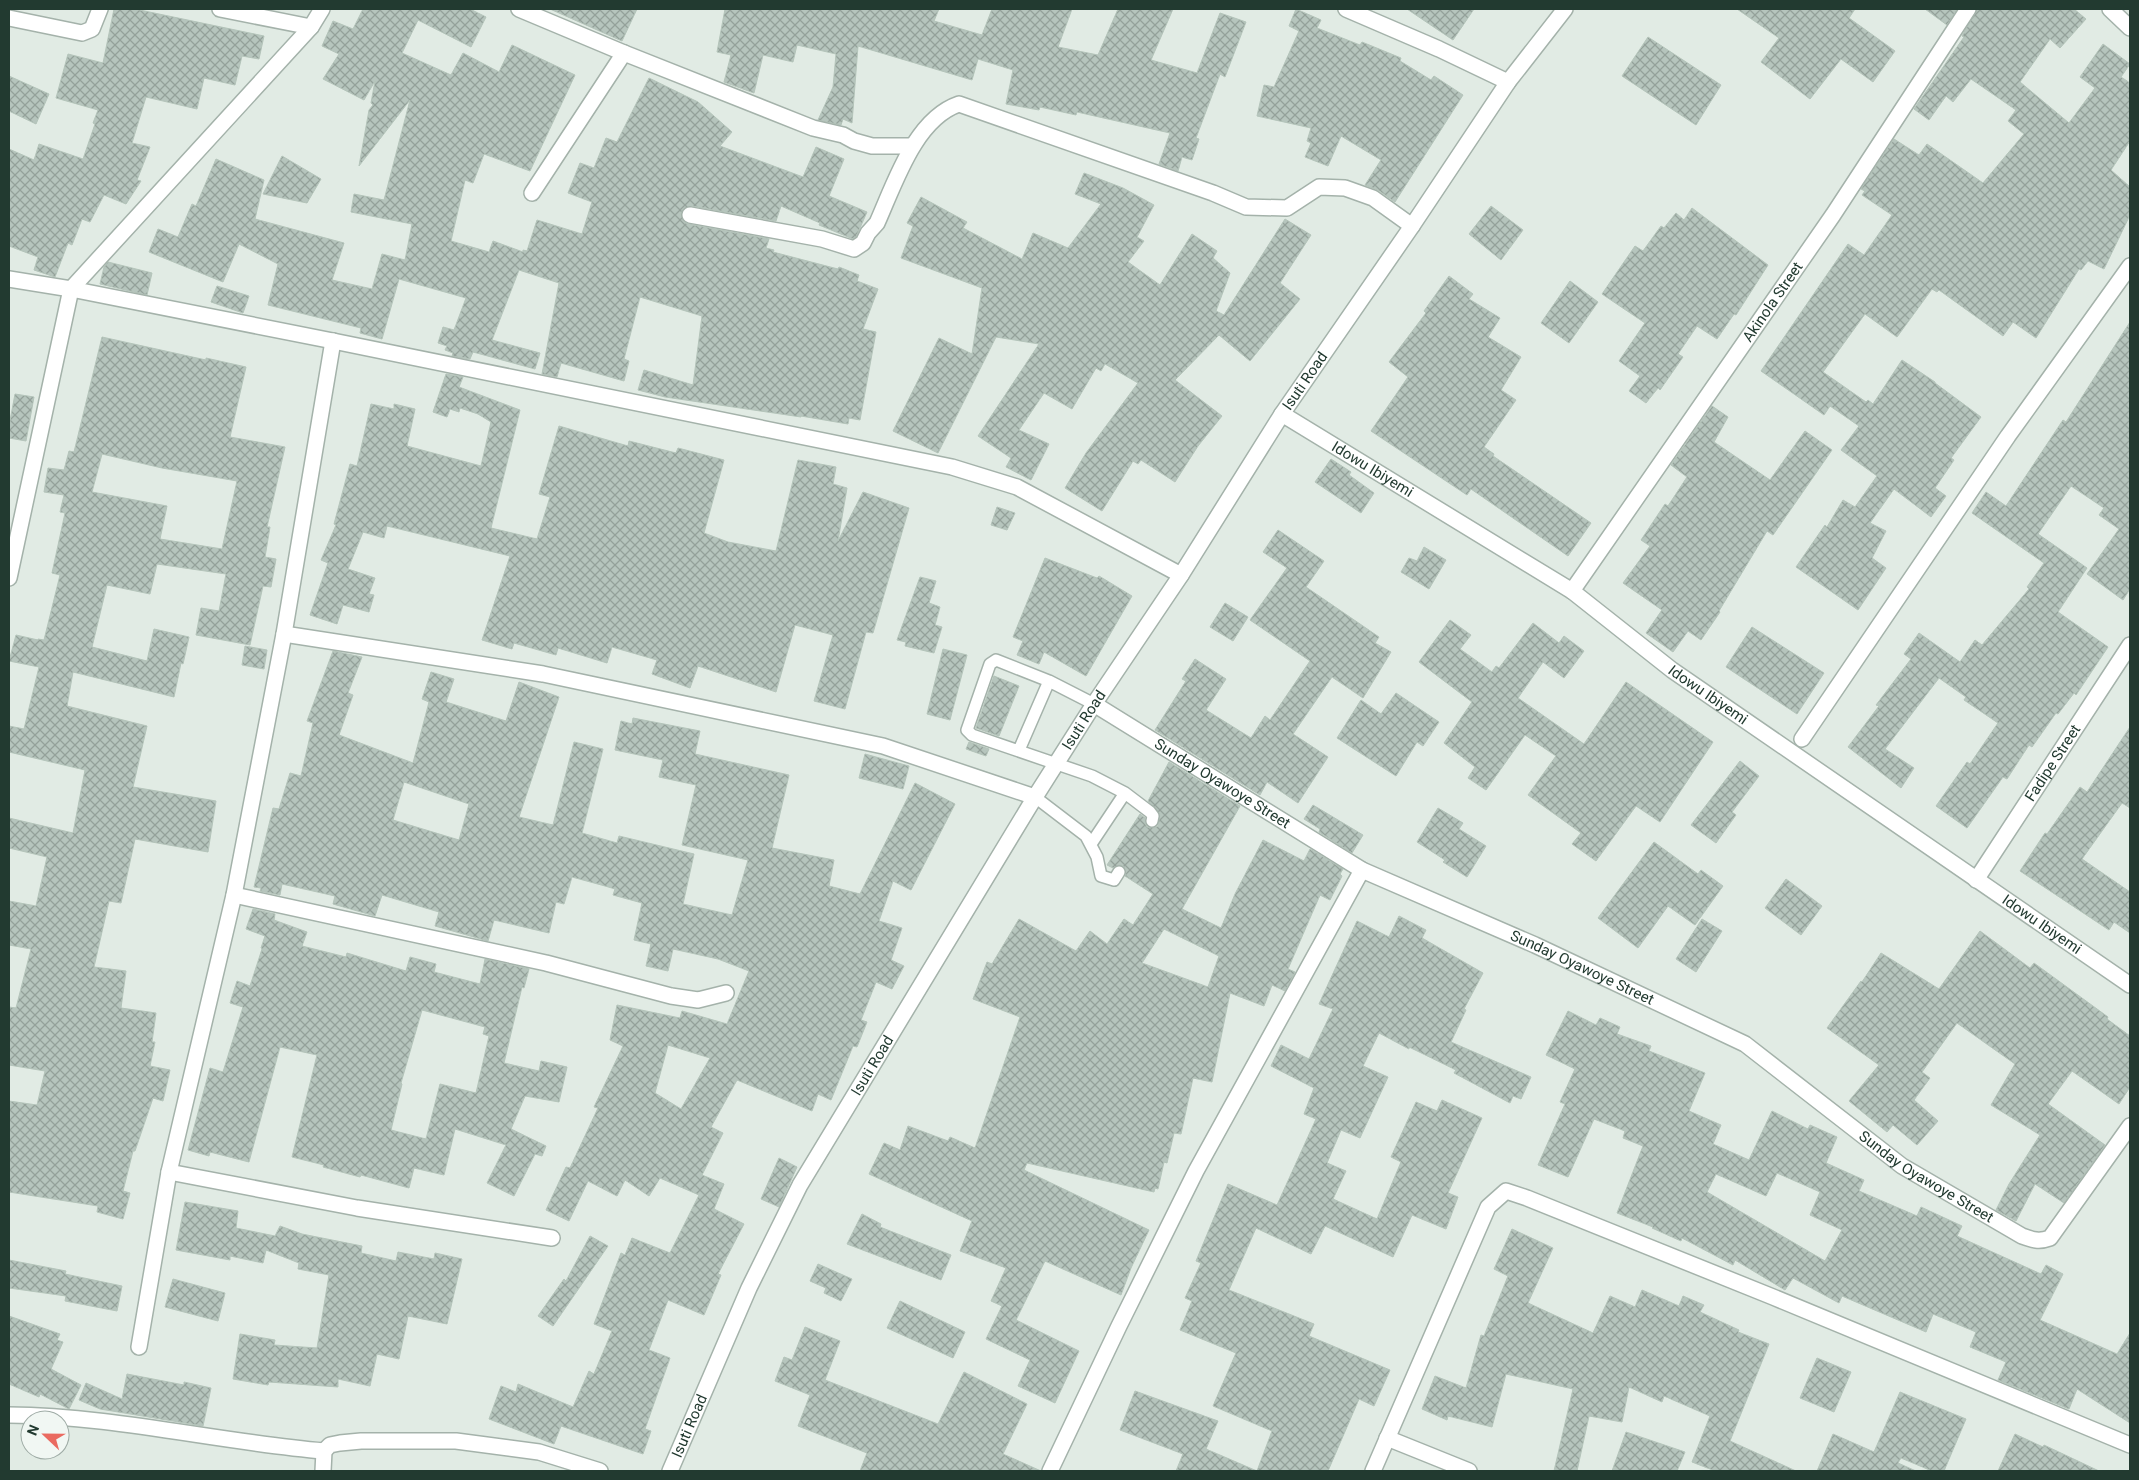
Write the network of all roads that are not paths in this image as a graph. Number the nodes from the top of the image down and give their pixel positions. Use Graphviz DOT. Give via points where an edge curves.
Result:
graph roads {
  1 [pos="100,9"];
  2 [pos="220,9"];
  3 [pos="322,9"];
  4 [pos="519,9"];
  5 [pos="1346,9"];
  6 [pos="1565,9"];
  7 [pos="1968,9"];
  8 [pos="2110,9"];
  9 [pos="9,18"];
  10 [pos="311,27"];
  11 [pos="2130,28"];
  12 [pos="624,53"];
  13 [pos="1508,82"];
  14 [pos="912,146"];
  15 [pos="532,193"];
  16 [pos="690,215"];
  17 [pos="1412,226"];
  18 [pos="2130,266"];
  19 [pos="9,279"];
  20 [pos="71,289"];
  21 [pos="333,341"];
  22 [pos="1282,414"];
  23 [pos="1181,575"];
  24 [pos="9,578"];
  25 [pos="1572,592"];
  26 [pos="284,634"];
  27 [pos="2130,645"];
  28 [pos="1049,681"];
  29 [pos="1094,704"];
  30 [pos="1802,739"];
  31 [pos="1019,750"];
  32 [pos="1056,762"];
  33 [pos="1125,793"];
  34 [pos="1035,797"];
  35 [pos="1152,821"];
  36 [pos="1091,844"];
  37 [pos="1362,870"];
  38 [pos="1119,872"];
  39 [pos="1976,880"];
  40 [pos="234,895"];
  41 [pos="2130,985"];
  42 [pos="726,993"];
  43 [pos="2130,1126"];
  44 [pos="169,1172"];
  45 [pos="552,1238"];
  46 [pos="139,1347"];
  47 [pos="9,1415"];
  48 [pos="1387,1438"];
  49 [pos="2130,1445"];
  50 [pos="324,1451"];
  51 [pos="323,1471"];
  52 [pos="600,1471"];
  53 [pos="670,1471"];
  54 [pos="1050,1471"];
  55 [pos="1372,1471"];
  56 [pos="1469,1471"];
  1 -- 9 [label="street" via="92,29 82,34"];
  2 -- 10 [label="street"];
  3 -- 10 [label="street"];
  4 -- 12 [label="street"];
  5 -- 13 [label="street"];
  6 -- 13 [label="street, Isuti Road"];
  7 -- 25 [label="street, Akinola Street" via="1833,215"];
  8 -- 11 [label="street"];
  10 -- 20 [label="street"];
  12 -- 14 [label="street" via="813,128 843,135 854,142 872,146"];
  12 -- 15 [label="street"];
  13 -- 17 [label="street, Isuti Road"];
  14 -- 16 [label="street" via="877,223 864,243 854,249 822,239"];
  14 -- 17 [label="street" via="936,118 949,107 960,104 1246,207 1287,208 1318,187 1345,188 1372,198"];
  17 -- 22 [label="street, Isuti Road"];
  18 -- 30 [label="street" via="2008,436"];
  19 -- 20 [label="street"];
  20 -- 21 [label="street"];
  20 -- 24 [label="street"];
  21 -- 23 [label="street" via="952,467 1016,488"];
  21 -- 26 [label="street"];
  22 -- 23 [label="street, Isuti Road"];
  22 -- 25 [label="street, Idowu Ibiyemi"];
  23 -- 29 [label="street, Isuti Road"];
  25 -- 39 [label="street, Idowu Ibiyemi" via="1672,670"];
  26 -- 34 [label="street" via="542,674 873,744"];
  26 -- 40 [label="street"];
  27 -- 39 [label="street, Fadipe Street"];
  28 -- 29 [label="lane"];
  28 -- 31 [label="lane"];
  28 -- 31 [label="lane" via="996,660 990,664 967,730"];
  29 -- 32 [label="street, Isuti Road"];
  29 -- 37 [label="street, Sunday Oyawoye Street"];
  31 -- 32 [label="lane"];
  32 -- 33 [label="lane"];
  32 -- 34 [label="street, Isuti Road"];
  33 -- 35 [label="lane" via="1150,812"];
  33 -- 36 [label="lane"];
  34 -- 36 [label="lane" via="1086,836"];
  34 -- 53 [label="street, Isuti Road" via="800,1185 749,1288"];
  36 -- 38 [label="lane" via="1101,876 1114,880"];
  37 -- 43 [label="street, Sunday Oyawoye Street" via="1745,1044 1902,1166 2033,1240 2050,1238 2056,1231"];
  37 -- 54 [label="street" via="1196,1171"];
  39 -- 41 [label="street, Idowu Ibiyemi"];
  40 -- 42 [label="street" via="510,954 671,996 698,1000"];
  40 -- 44 [label="street"];
  44 -- 45 [label="street" via="357,1208"];
  44 -- 46 [label="street"];
  47 -- 50 [label="street" via="81,1418"];
  48 -- 49 [label="street" via="1488,1206 1506,1191 1773,1296"];
  48 -- 55 [label="street"];
  48 -- 56 [label="street"];
  50 -- 51 [label="street"];
  50 -- 52 [label="street" via="330,1445 362,1441 456,1441 539,1452"];
}
